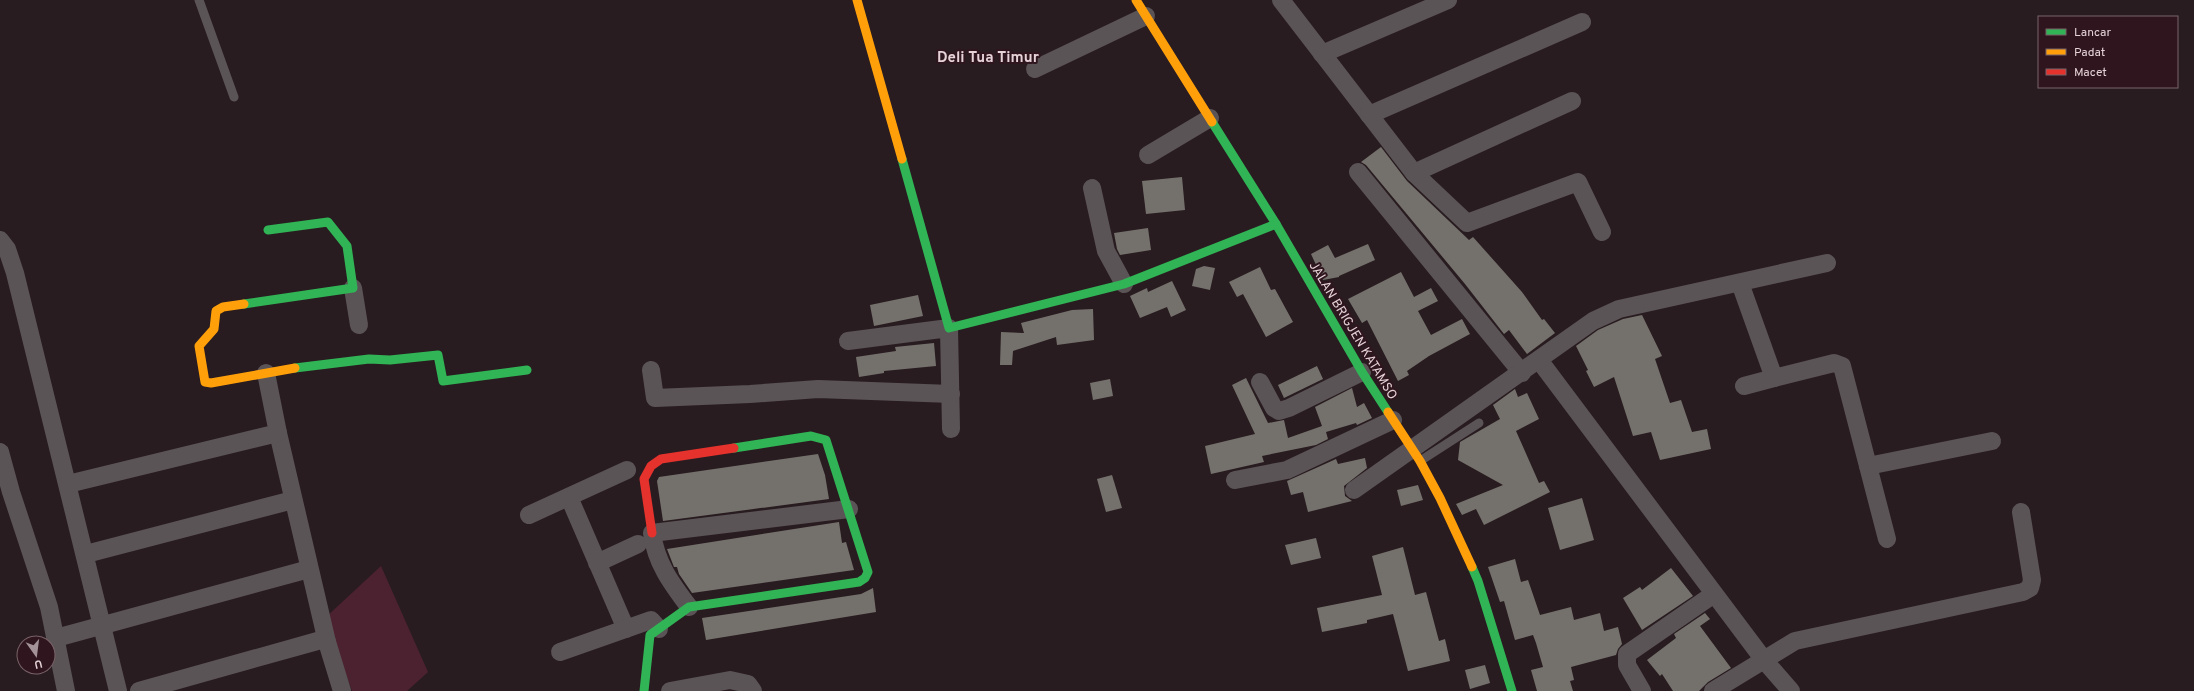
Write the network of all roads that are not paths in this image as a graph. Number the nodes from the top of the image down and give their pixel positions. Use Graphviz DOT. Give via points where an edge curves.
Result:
graph roads {
  1 [pos="199,0"];
  2 [pos="857,0"];
  3 [pos="1136,0"];
  4 [pos="1281,0"];
  5 [pos="1448,0"];
  6 [pos="1146,16"];
  7 [pos="1582,22"];
  8 [pos="1322,54"];
  9 [pos="1034,69"];
  10 [pos="234,97"];
  11 [pos="1572,101"];
  12 [pos="1369,115"];
  13 [pos="1210,118"];
  14 [pos="1148,155"];
  15 [pos="1358,172"];
  16 [pos="1414,173"];
  17 [pos="1092,188"];
  18 [pos="1276,224"];
  19 [pos="268,230"];
  20 [pos="1602,232"];
  21 [pos="0,240"];
  22 [pos="1827,263"];
  23 [pos="1740,283"];
  24 [pos="1124,284"];
  25 [pos="353,288"];
  26 [pos="359,325"];
  27 [pos="949,328"];
  28 [pos="848,341"];
  29 [pos="1539,360"];
  30 [pos="527,370"];
  31 [pos="651,370"];
  32 [pos="1362,372"];
  33 [pos="266,373"];
  34 [pos="1522,373"];
  35 [pos="1774,378"];
  36 [pos="1260,382"];
  37 [pos="1744,386"];
  38 [pos="951,394"];
  39 [pos="1393,420"];
  40 [pos="1479,423"];
  41 [pos="951,429"];
  42 [pos="278,433"];
  43 [pos="1992,441"];
  44 [pos="0,452"];
  45 [pos="1415,455"];
  46 [pos="1868,466"];
  47 [pos="627,470"];
  48 [pos="1235,480"];
  49 [pos="68,484"];
  50 [pos="1354,490"];
  51 [pos="569,497"];
  52 [pos="293,500"];
  53 [pos="849,509"];
  54 [pos="2021,512"];
  55 [pos="529,515"];
  56 [pos="652,533"];
  57 [pos="1887,538"];
  58 [pos="638,544"];
  59 [pos="86,554"];
  60 [pos="597,563"];
  61 [pos="309,569"];
  62 [pos="1714,594"];
  63 [pos="687,608"];
  64 [pos="665,625"];
  65 [pos="103,626"];
  66 [pos="626,629"];
  67 [pos="55,635"];
  68 [pos="56,638"];
  69 [pos="327,642"];
  70 [pos="560,652"];
  71 [pos="1764,660"];
  72 [pos="66,691"];
  73 [pos="118,691"];
  74 [pos="139,691"];
  75 [pos="342,691"];
  76 [pos="644,691"];
  77 [pos="670,691"];
  78 [pos="753,691"];
  79 [pos="1512,691"];
  80 [pos="1642,691"];
  81 [pos="1712,691"];
  82 [pos="1791,691"];
  1 -- 10 [label="lane"];
  2 -- 27 [label="street"];
  3 -- 6 [label="street, JALAN BRIGJEN KATAMSO"];
  4 -- 8 [label="street"];
  5 -- 8 [label="street"];
  6 -- 9 [label="street"];
  6 -- 13 [label="street, JALAN BRIGJEN KATAMSO"];
  7 -- 12 [label="street"];
  8 -- 12 [label="street"];
  11 -- 16 [label="street"];
  12 -- 16 [label="street"];
  13 -- 14 [label="street"];
  13 -- 18 [label="street, JALAN BRIGJEN KATAMSO"];
  15 -- 34 [label="street"];
  16 -- 20 [label="street" via="1467,223 1578,182"];
  17 -- 24 [label="street" via="1106,251"];
  18 -- 24 [label="street"];
  18 -- 32 [label="street, JALAN BRIGJEN KATAMSO"];
  19 -- 25 [label="street" via="328,222 347,246"];
  21 -- 49 [label="street" via="7,249 15,273"];
  22 -- 23 [label="street"];
  23 -- 29 [label="street" via="1619,309 1593,321"];
  23 -- 35 [label="street"];
  24 -- 27 [label="street"];
  25 -- 26 [label="street"];
  25 -- 30 [label="street" via="222,307 216,311 214,329 199,346 205,382 369,359 390,360 438,355 443,381"];
  27 -- 28 [label="street"];
  27 -- 38 [label="street"];
  29 -- 34 [label="street"];
  29 -- 62 [label="street"];
  31 -- 38 [label="street" via="655,398 818,389"];
  32 -- 36 [label="street" via="1279,411 1274,408"];
  32 -- 39 [label="street, JALAN BRIGJEN KATAMSO"];
  33 -- 42 [label="street"];
  34 -- 45 [label="street"];
  35 -- 37 [label="street"];
  35 -- 46 [label="street" via="1834,362 1840,364 1844,370"];
  38 -- 41 [label="street"];
  39 -- 45 [label="street, JALAN BRIGJEN KATAMSO"];
  39 -- 48 [label="street" via="1287,470"];
  40 -- 45 [label="lane"];
  42 -- 49 [label="street"];
  42 -- 52 [label="street"];
  43 -- 46 [label="street"];
  44 -- 67 [label="street" via="49,606"];
  45 -- 50 [label="street"];
  45 -- 79 [label="street, JALAN BRIGJEN KATAMSO" via="1440,498 1478,580"];
  46 -- 57 [label="street"];
  47 -- 51 [label="street"];
  49 -- 59 [label="street"];
  51 -- 55 [label="street"];
  51 -- 60 [label="street"];
  52 -- 59 [label="street"];
  52 -- 61 [label="street"];
  53 -- 56 [label="street"];
  53 -- 56 [label="street" via="826,440 811,436 793,438 661,459 651,466 644,479"];
  53 -- 63 [label="street" via="865,558 868,572 866,578 859,582"];
  54 -- 71 [label="street" via="2032,580 2030,588 2023,592 1795,641"];
  56 -- 63 [label="street" via="658,560 665,576"];
  58 -- 60 [label="street"];
  59 -- 65 [label="street"];
  60 -- 66 [label="street"];
  61 -- 65 [label="street"];
  61 -- 69 [label="street"];
  62 -- 71 [label="street"];
  62 -- 80 [label="street" via="1627,654 1627,665"];
  63 -- 64 [label="street"];
  64 -- 66 [label="street" via="651,620"];
  64 -- 76 [label="street" via="650,635 648,641"];
  65 -- 68 [label="street"];
  65 -- 73 [label="street"];
  66 -- 70 [label="street"];
  68 -- 72 [label="street"];
  69 -- 74 [label="street" via="321,640"];
  69 -- 75 [label="street"];
  71 -- 81 [label="street"];
  71 -- 82 [label="street"];
  77 -- 78 [label="street" via="730,680 748,684"];
}
